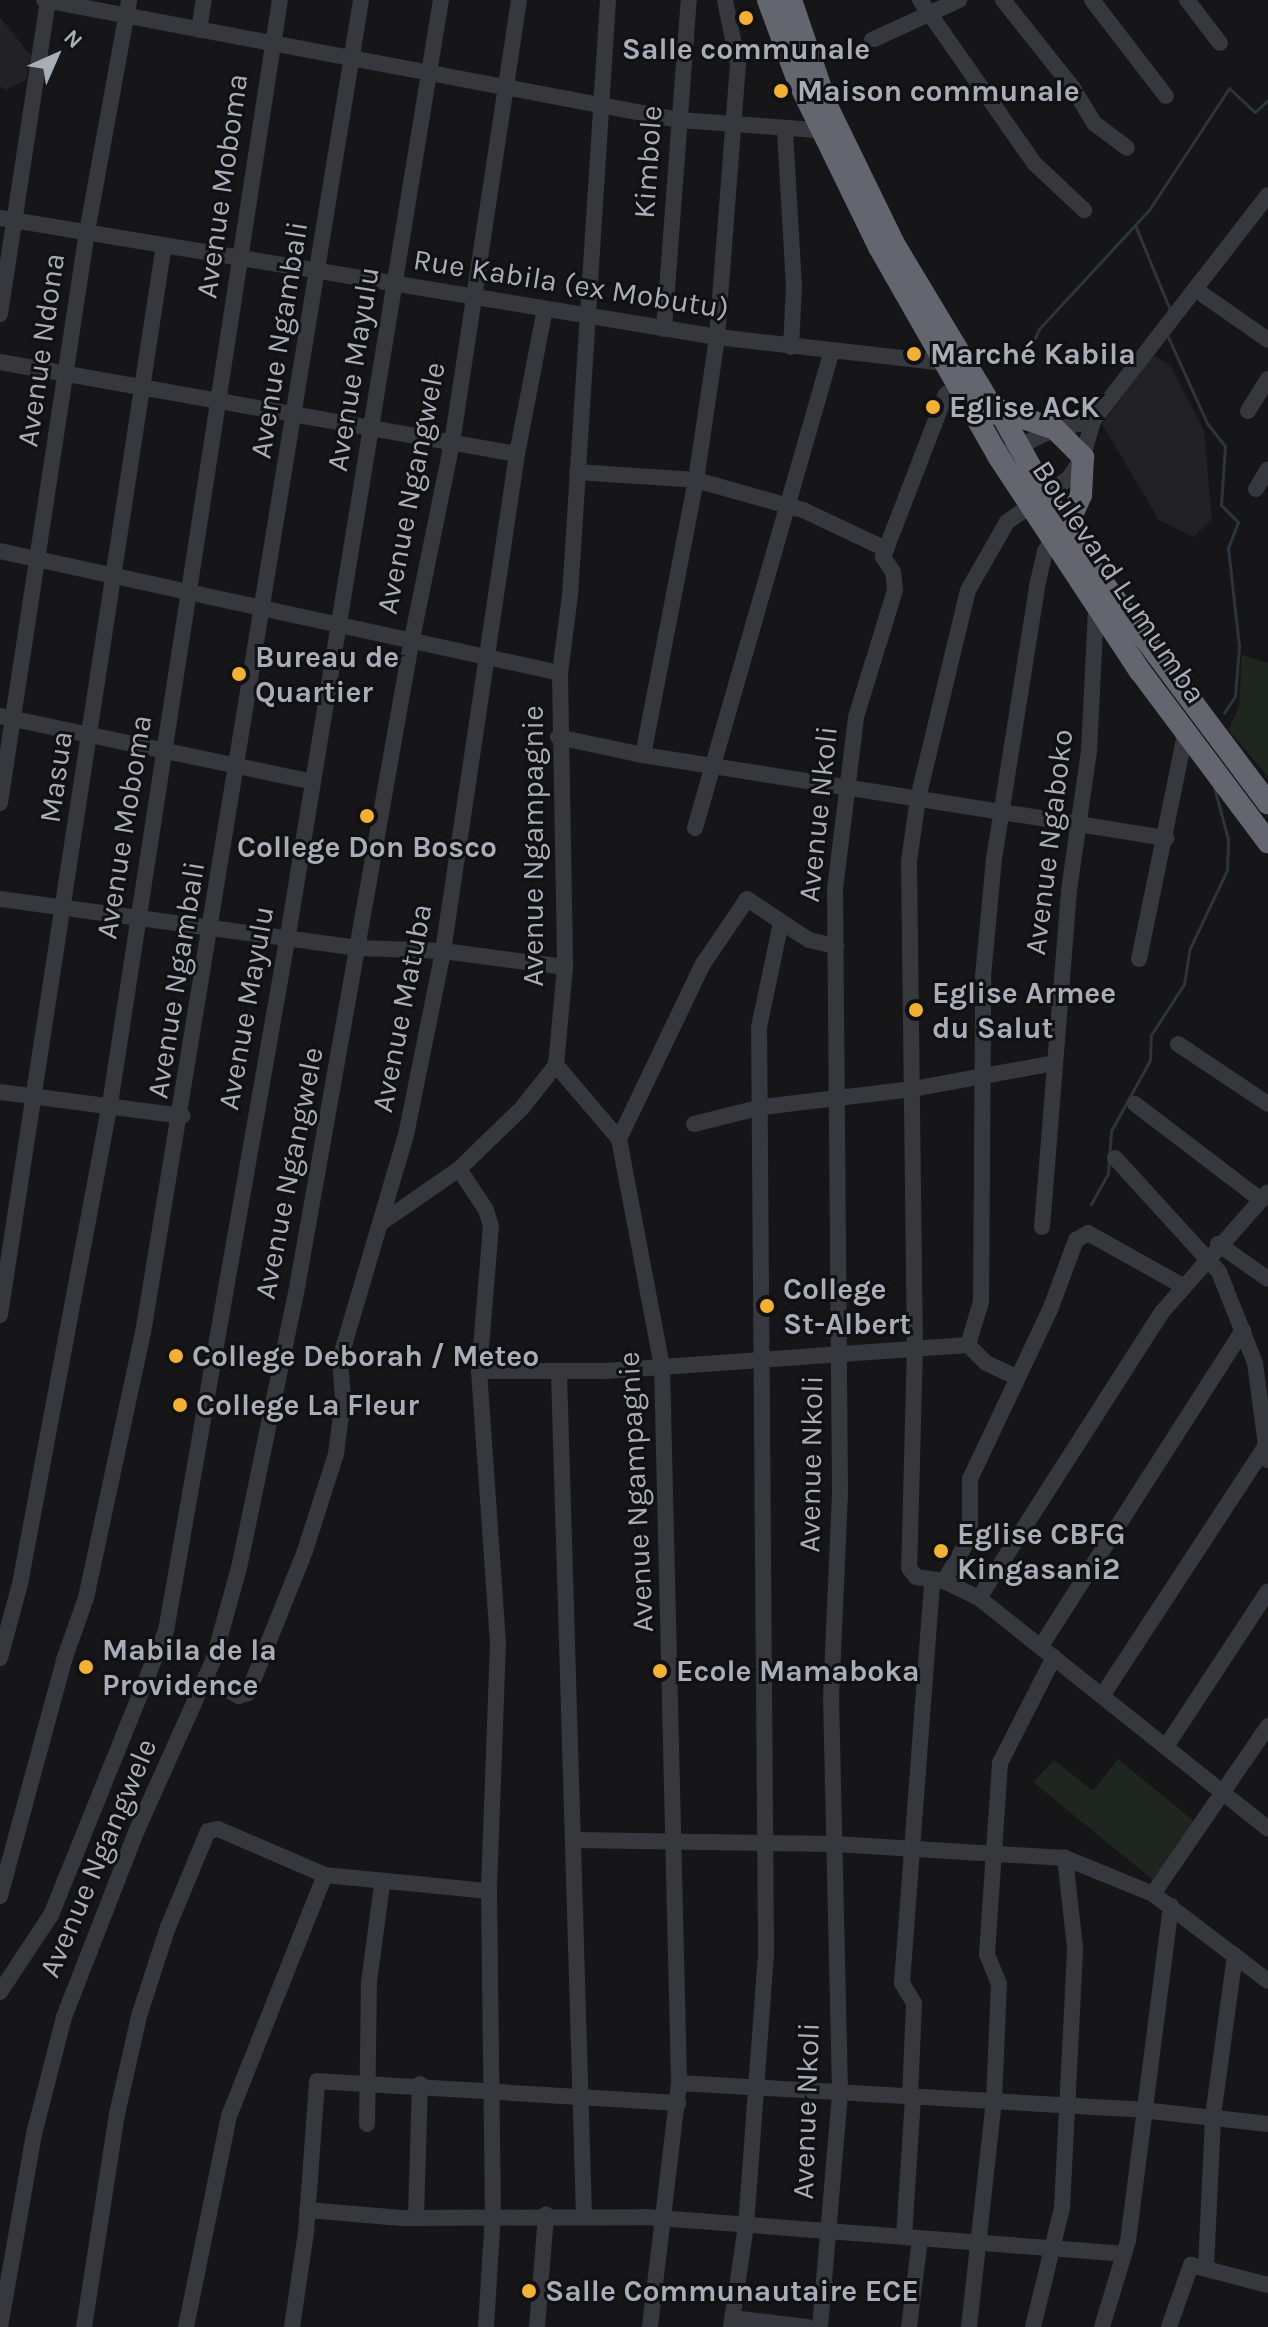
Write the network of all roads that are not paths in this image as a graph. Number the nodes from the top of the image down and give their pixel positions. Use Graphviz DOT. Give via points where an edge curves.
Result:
graph roads {
  1 [pos="204,0"];
  2 [pos="280,0"];
  3 [pos="361,0"];
  4 [pos="441,0"];
  5 [pos="519,0"];
  6 [pos="608,0"];
  7 [pos="689,0"];
  8 [pos="725,0"];
  9 [pos="768,0"];
  10 [pos="791,0"];
  11 [pos="920,0"];
  12 [pos="959,0"];
  13 [pos="1003,0"];
  14 [pos="1092,0"];
  15 [pos="1187,0"];
  16 [pos="46,1"];
  17 [pos="127,8"];
  18 [pos="931,17"];
  19 [pos="199,30"];
  20 [pos="872,40"];
  21 [pos="1220,43"];
  22 [pos="271,44"];
  23 [pos="351,60"];
  24 [pos="432,74"];
  25 [pos="508,86"];
  26 [pos="1166,96"];
  27 [pos="599,105"];
  28 [pos="679,120"];
  29 [pos="731,126"];
  30 [pos="830,130"];
  31 [pos="785,131"];
  32 [pos="1127,148"];
  33 [pos="1266,203"];
  34 [pos="1084,210"];
  35 [pos="8,219"];
  36 [pos="87,232"];
  37 [pos="164,245"];
  38 [pos="239,258"];
  39 [pos="319,271"];
  40 [pos="396,284"];
  41 [pos="1195,289"];
  42 [pos="472,297"];
  43 [pos="545,309"];
  44 [pos="0,314"];
  45 [pos="588,316"];
  46 [pos="664,329"];
  47 [pos="717,337"];
  48 [pos="1268,340"];
  49 [pos="791,347"];
  50 [pos="832,350"];
  51 [pos="0,362"];
  52 [pos="944,363"];
  53 [pos="68,373"];
  54 [pos="1268,379"];
  55 [pos="144,387"];
  56 [pos="946,394"];
  57 [pos="219,400"];
  58 [pos="999,410"];
  59 [pos="1248,411"];
  60 [pos="294,417"];
  61 [pos="1093,421"];
  62 [pos="978,422"];
  63 [pos="1055,429"];
  64 [pos="371,430"];
  65 [pos="452,443"];
  66 [pos="1007,452"];
  67 [pos="517,454"];
  68 [pos="1083,457"];
  69 [pos="1268,469"];
  70 [pos="577,472"];
  71 [pos="696,480"];
  72 [pos="1256,489"];
  73 [pos="1039,502"];
  74 [pos="787,505"];
  75 [pos="1059,533"];
  76 [pos="0,551"];
  77 [pos="885,556"];
  78 [pos="37,560"];
  79 [pos="116,577"];
  80 [pos="191,589"];
  81 [pos="266,606"];
  82 [pos="1096,607"];
  83 [pos="340,623"];
  84 [pos="411,644"];
  85 [pos="488,661"];
  86 [pos="560,673"];
  87 [pos="7,718"];
  88 [pos="90,734"];
  89 [pos="1185,734"];
  90 [pos="558,737"];
  91 [pos="164,747"];
  92 [pos="643,755"];
  93 [pos="239,764"];
  94 [pos="717,765"];
  95 [pos="312,782"];
  96 [pos="846,785"];
  97 [pos="918,798"];
  98 [pos="0,803"];
  99 [pos="1268,803"];
  100 [pos="1002,811"];
  101 [pos="1079,825"];
  102 [pos="695,828"];
  103 [pos="1166,838"];
  104 [pos="1268,842"];
  105 [pos="0,899"];
  106 [pos="66,907"];
  107 [pos="137,917"];
  108 [pos="781,923"];
  109 [pos="213,925"];
  110 [pos="288,935"];
  111 [pos="836,946"];
  112 [pos="360,948"];
  113 [pos="443,951"];
  114 [pos="1139,959"];
  115 [pos="565,967"];
  116 [pos="1178,1044"];
  117 [pos="1055,1063"];
  118 [pos="556,1065"];
  119 [pos="982,1077"];
  120 [pos="913,1089"];
  121 [pos="0,1092"];
  122 [pos="838,1094"];
  123 [pos="33,1096"];
  124 [pos="110,1104"];
  125 [pos="1135,1104"];
  126 [pos="1268,1104"];
  127 [pos="762,1107"];
  128 [pos="182,1116"];
  129 [pos="694,1124"];
  130 [pos="619,1139"];
  131 [pos="1115,1158"];
  132 [pos="459,1169"];
  133 [pos="1264,1196"];
  134 [pos="381,1223"];
  135 [pos="1042,1227"];
  136 [pos="1212,1249"];
  137 [pos="1268,1279"];
  138 [pos="1181,1285"];
  139 [pos="0,1315"];
  140 [pos="1243,1330"];
  141 [pos="968,1345"];
  142 [pos="915,1346"];
  143 [pos="840,1354"];
  144 [pos="764,1357"];
  145 [pos="662,1366"];
  146 [pos="479,1371"];
  147 [pos="559,1373"];
  148 [pos="1018,1378"];
  149 [pos="1264,1391"];
  150 [pos="1266,1454"];
  151 [pos="938,1582"];
  152 [pos="1268,1591"];
  153 [pos="979,1598"];
  154 [pos="1047,1652"];
  155 [pos="0,1658"];
  156 [pos="205,1680"];
  157 [pos="1104,1693"];
  158 [pos="1268,1726"];
  159 [pos="1167,1745"];
  160 [pos="1224,1791"];
  161 [pos="1268,1829"];
  162 [pos="575,1840"];
  163 [pos="677,1842"];
  164 [pos="762,1844"];
  165 [pos="835,1844"];
  166 [pos="911,1851"];
  167 [pos="990,1852"];
  168 [pos="1065,1858"];
  169 [pos="325,1875"];
  170 [pos="382,1884"];
  171 [pos="489,1891"];
  172 [pos="1153,1894"];
  173 [pos="0,1896"];
  174 [pos="1171,1906"];
  175 [pos="1235,1955"];
  176 [pos="1268,1981"];
  177 [pos="0,1992"];
  178 [pos="368,2082"];
  179 [pos="679,2083"];
  180 [pos="420,2084"];
  181 [pos="756,2087"];
  182 [pos="490,2088"];
  183 [pos="840,2092"];
  184 [pos="581,2093"];
  185 [pos="911,2096"];
  186 [pos="994,2101"];
  187 [pos="678,2103"];
  188 [pos="1068,2106"];
  189 [pos="1142,2110"];
  190 [pos="1213,2116"];
  191 [pos="367,2124"];
  192 [pos="1268,2124"];
  193 [pos="307,2210"];
  194 [pos="546,2214"];
  195 [pos="584,2214"];
  196 [pos="493,2215"];
  197 [pos="416,2218"];
  198 [pos="665,2219"];
  199 [pos="746,2226"];
  200 [pos="829,2230"];
  201 [pos="912,2238"];
  202 [pos="979,2242"];
  203 [pos="1056,2247"];
  204 [pos="1124,2254"];
  205 [pos="1206,2267"];
  206 [pos="1268,2285"];
  207 [pos="732,2323"];
  208 [pos="0,2327"];
  209 [pos="84,2327"];
  210 [pos="186,2327"];
  211 [pos="292,2327"];
  212 [pos="486,2327"];
  213 [pos="537,2327"];
  214 [pos="650,2327"];
  215 [pos="807,2327"];
  216 [pos="820,2327"];
  217 [pos="909,2327"];
  218 [pos="969,2327"];
  219 [pos="1033,2327"];
  220 [pos="1102,2327"];
  221 [pos="1169,2327"];
  1 -- 19 [label="street"];
  2 -- 22 [label="street, Avenue Moboma"];
  3 -- 23 [label="street, Avenue Ngambali"];
  4 -- 24 [label="street, Avenue Mayulu"];
  5 -- 25 [label="street, Avenue Ngangwele"];
  6 -- 27 [label="street, Avenue Ngampagnie"];
  7 -- 28 [label="street, Kimbole"];
  8 -- 29 [label="street" via="738,64"];
  9 -- 30 [label="highway, Boulevard Lumumba"];
  10 -- 30 [label="highway, Boulevard Lumumba"];
  11 -- 18 [label="street"];
  12 -- 18 [label="street"];
  13 -- 32 [label="street" via="1094,123"];
  14 -- 26 [label="street"];
  15 -- 21 [label="street"];
  16 -- 17 [label="street"];
  16 -- 35 [label="street"];
  17 -- 19 [label="street"];
  17 -- 36 [label="street, Avenue Ndona"];
  18 -- 20 [label="street"];
  18 -- 34 [label="street" via="1001,109 1034,163"];
  19 -- 22 [label="street"];
  22 -- 23 [label="street"];
  22 -- 38 [label="street, Avenue Moboma"];
  23 -- 24 [label="street"];
  23 -- 39 [label="street, Avenue Ngambali"];
  24 -- 25 [label="street"];
  24 -- 40 [label="street, Avenue Mayulu"];
  25 -- 27 [label="street"];
  25 -- 42 [label="street, Avenue Ngangwele"];
  27 -- 28 [label="street"];
  27 -- 45 [label="street, Avenue Ngampagnie"];
  28 -- 29 [label="street"];
  28 -- 46 [label="street, Kimbole"];
  29 -- 31 [label="street"];
  29 -- 47 [label="street"];
  30 -- 31 [label="street"];
  30 -- 52 [label="highway, Boulevard Lumumba"];
  30 -- 58 [label="highway, Boulevard Lumumba" via="989,402"];
  31 -- 49 [label="street" via="794,286"];
  33 -- 41 [label="street"];
  35 -- 36 [label="street, Rue Kabila (ex Mobutu)"];
  35 -- 44 [label="street"];
  36 -- 37 [label="street, Rue Kabila (ex Mobutu)"];
  36 -- 53 [label="street, Avenue Ndona"];
  37 -- 38 [label="street, Rue Kabila (ex Mobutu)"];
  37 -- 55 [label="street, Masua"];
  38 -- 39 [label="street, Rue Kabila (ex Mobutu)"];
  38 -- 57 [label="street, Avenue Moboma"];
  39 -- 40 [label="street, Rue Kabila (ex Mobutu)"];
  39 -- 60 [label="street, Avenue Ngambali"];
  40 -- 42 [label="street, Rue Kabila (ex Mobutu)"];
  40 -- 64 [label="street, Avenue Mayulu"];
  41 -- 48 [label="street"];
  41 -- 61 [label="street"];
  42 -- 43 [label="street, Rue Kabila (ex Mobutu)"];
  42 -- 65 [label="street, Avenue Ngangwele"];
  43 -- 45 [label="street, Rue Kabila (ex Mobutu)"];
  43 -- 67 [label="street, Avenue Matuba"];
  45 -- 46 [label="street, Rue Kabila (ex Mobutu)"];
  45 -- 70 [label="street, Avenue Ngampagnie"];
  46 -- 47 [label="street, Rue Kabila (ex Mobutu)"];
  47 -- 49 [label="street, Rue Kabila (ex Mobutu)"];
  47 -- 71 [label="street"];
  49 -- 50 [label="street, Rue Kabila (ex Mobutu)"];
  50 -- 52 [label="street, Rue Kabila (ex Mobutu)"];
  50 -- 74 [label="street"];
  51 -- 53 [label="street"];
  52 -- 62 [label="highway, Boulevard Lumumba"];
  53 -- 55 [label="street"];
  53 -- 78 [label="street, Avenue Ndona"];
  54 -- 59 [label="street"];
  55 -- 57 [label="street"];
  55 -- 79 [label="street, Masua"];
  56 -- 77 [label="street"];
  57 -- 60 [label="street"];
  57 -- 80 [label="street, Avenue Moboma"];
  58 -- 62 [label="highway"];
  58 -- 63 [label="highway"];
  58 -- 66 [label="highway, Boulevard Lumumba"];
  60 -- 64 [label="street"];
  60 -- 81 [label="street, Avenue Ngambali"];
  61 -- 63 [label="street"];
  61 -- 68 [label="street"];
  62 -- 66 [label="highway, Boulevard Lumumba"];
  63 -- 66 [label="street"];
  63 -- 68 [label="highway"];
  64 -- 65 [label="street"];
  64 -- 83 [label="street, Avenue Mayulu"];
  65 -- 67 [label="street"];
  65 -- 84 [label="street, Avenue Ngangwele"];
  66 -- 73 [label="highway, Boulevard Lumumba"];
  67 -- 85 [label="street, Avenue Matuba"];
  68 -- 73 [label="street" via="1063,486"];
  68 -- 75 [label="highway" via="1081,495"];
  69 -- 72 [label="street"];
  70 -- 71 [label="street"];
  70 -- 86 [label="street, Avenue Ngampagnie"];
  71 -- 74 [label="street"];
  71 -- 92 [label="street"];
  73 -- 75 [label="highway, Boulevard Lumumba"];
  73 -- 97 [label="street" via="1007,522 968,590"];
  74 -- 77 [label="street"];
  74 -- 94 [label="street"];
  75 -- 82 [label="highway, Boulevard Lumumba"];
  75 -- 99 [label="highway, Boulevard Lumumba"];
  75 -- 100 [label="street" via="1037,586"];
  76 -- 78 [label="street"];
  77 -- 96 [label="street, Avenue Nkoli" via="895,590 856,717"];
  78 -- 79 [label="street"];
  78 -- 87 [label="street, Avenue Ndona"];
  79 -- 80 [label="street"];
  79 -- 88 [label="street, Masua"];
  80 -- 81 [label="street"];
  80 -- 91 [label="street, Avenue Moboma"];
  81 -- 83 [label="street"];
  81 -- 93 [label="street, Avenue Ngambali"];
  82 -- 89 [label="highway, Boulevard Lumumba"];
  82 -- 101 [label="street, Avenue Ngaboko" via="1091,727"];
  83 -- 84 [label="street"];
  83 -- 95 [label="street, Avenue Mayulu"];
  84 -- 85 [label="street"];
  84 -- 112 [label="street, Avenue Ngangwele"];
  85 -- 86 [label="street"];
  85 -- 113 [label="street, Avenue Matuba"];
  86 -- 90 [label="street, Avenue Ngampagnie"];
  87 -- 88 [label="street"];
  87 -- 98 [label="street, Avenue Ndona"];
  88 -- 91 [label="street"];
  88 -- 106 [label="street, Masua"];
  89 -- 103 [label="street"];
  89 -- 104 [label="highway, Boulevard Lumumba"];
  90 -- 92 [label="street"];
  90 -- 115 [label="street, Avenue Ngampagnie"];
  91 -- 93 [label="street"];
  91 -- 107 [label="street, Avenue Moboma"];
  92 -- 94 [label="street"];
  93 -- 95 [label="street"];
  93 -- 109 [label="street, Avenue Ngambali"];
  94 -- 96 [label="street"];
  94 -- 102 [label="street"];
  95 -- 110 [label="street, Avenue Mayulu"];
  96 -- 97 [label="street"];
  96 -- 111 [label="street, Avenue Nkoli" via="835,889"];
  97 -- 100 [label="street"];
  97 -- 120 [label="street" via="909,861"];
  100 -- 101 [label="street"];
  100 -- 119 [label="street" via="984,963"];
  101 -- 103 [label="street"];
  101 -- 117 [label="street, Avenue Ngaboko"];
  103 -- 114 [label="street"];
  105 -- 106 [label="street"];
  106 -- 107 [label="street"];
  106 -- 123 [label="street, Masua"];
  107 -- 109 [label="street"];
  107 -- 124 [label="street, Avenue Moboma"];
  108 -- 111 [label="street" via="809,940"];
  108 -- 127 [label="street" via="759,1027"];
  108 -- 130 [label="street" via="751,900 744,902 689,991"];
  109 -- 110 [label="street"];
  109 -- 128 [label="street, Avenue Ngambali"];
  110 -- 112 [label="street"];
  110 -- 177 [label="street, Avenue Mayulu" via="166,1631 51,1915"];
  111 -- 122 [label="street, Avenue Nkoli"];
  112 -- 113 [label="street"];
  112 -- 156 [label="street, Avenue Ngangwele" via="257,1487"];
  113 -- 115 [label="street"];
  113 -- 134 [label="street, Avenue Matuba" via="406,1135"];
  115 -- 118 [label="street, Avenue Ngampagnie"];
  116 -- 126 [label="street"];
  117 -- 119 [label="street"];
  117 -- 135 [label="street, Avenue Ngaboko"];
  118 -- 130 [label="street, Avenue Ngampagnie"];
  118 -- 132 [label="street" via="522,1108"];
  119 -- 120 [label="street"];
  119 -- 141 [label="street" via="981,1302"];
  120 -- 122 [label="street"];
  120 -- 142 [label="street"];
  121 -- 123 [label="street"];
  122 -- 127 [label="street"];
  122 -- 143 [label="street, Avenue Nkoli"];
  123 -- 124 [label="street"];
  123 -- 139 [label="street, Masua"];
  124 -- 128 [label="street"];
  124 -- 155 [label="street, Avenue Moboma" via="20,1584"];
  125 -- 133 [label="street"];
  127 -- 129 [label="street"];
  127 -- 144 [label="street"];
  128 -- 173 [label="street, Avenue Ngambali" via="143,1333 86,1598"];
  130 -- 145 [label="street, Avenue Ngampagnie"];
  131 -- 136 [label="street"];
  132 -- 134 [label="street"];
  132 -- 146 [label="street" via="491,1226"];
  133 -- 136 [label="street"];
  134 -- 156 [label="street, Avenue Matuba" via="339,1365 341,1431 328,1484 243,1697"];
  136 -- 137 [label="street"];
  136 -- 138 [label="street"];
  136 -- 140 [label="street"];
  138 -- 148 [label="street" via="1088,1233 1081,1234"];
  138 -- 153 [label="street"];
  140 -- 149 [label="street"];
  140 -- 154 [label="street"];
  141 -- 142 [label="street"];
  141 -- 148 [label="street" via="986,1363"];
  142 -- 143 [label="street"];
  142 -- 151 [label="street" via="909,1568"];
  143 -- 144 [label="street"];
  143 -- 165 [label="street, Avenue Nkoli" via="831,1699"];
  144 -- 145 [label="street"];
  144 -- 164 [label="street"];
  145 -- 147 [label="street"];
  145 -- 163 [label="street, Avenue Ngampagnie"];
  146 -- 147 [label="street"];
  146 -- 171 [label="street" via="498,1643"];
  147 -- 162 [label="street"];
  148 -- 151 [label="street" via="970,1479 970,1537"];
  149 -- 150 [label="street"];
  150 -- 157 [label="street"];
  151 -- 153 [label="street"];
  151 -- 166 [label="street"];
  152 -- 159 [label="street"];
  153 -- 154 [label="street"];
  154 -- 157 [label="street"];
  154 -- 167 [label="street" via="1002,1757"];
  156 -- 208 [label="street, Avenue Ngangwele" via="137,1830 64,2017 34,2134"];
  157 -- 159 [label="street"];
  158 -- 160 [label="street"];
  159 -- 160 [label="street"];
  160 -- 161 [label="street"];
  160 -- 172 [label="street"];
  162 -- 163 [label="street"];
  162 -- 184 [label="street"];
  163 -- 164 [label="street"];
  163 -- 179 [label="street, Avenue Ngampagnie"];
  164 -- 165 [label="street"];
  164 -- 181 [label="street" via="766,1952"];
  165 -- 166 [label="street"];
  165 -- 183 [label="street, Avenue Nkoli"];
  166 -- 167 [label="street"];
  166 -- 185 [label="street" via="902,1983 914,2003"];
  167 -- 168 [label="street"];
  167 -- 186 [label="street" via="987,1954 999,1984"];
  168 -- 172 [label="street"];
  168 -- 188 [label="street" via="1075,1947"];
  169 -- 170 [label="street"];
  169 -- 209 [label="street" via="218,1829 205,1836 139,2016"];
  169 -- 210 [label="street" via="229,2116"];
  170 -- 171 [label="street"];
  170 -- 178 [label="street" via="369,1982"];
  171 -- 182 [label="street"];
  172 -- 174 [label="street"];
  174 -- 175 [label="street"];
  174 -- 189 [label="street"];
  175 -- 176 [label="street"];
  175 -- 190 [label="street"];
  178 -- 180 [label="street"];
  178 -- 191 [label="street"];
  178 -- 193 [label="street" via="323,2079 314,2085"];
  179 -- 181 [label="street"];
  179 -- 187 [label="street, Avenue Ngampagnie"];
  180 -- 182 [label="street"];
  180 -- 197 [label="street"];
  181 -- 183 [label="street"];
  181 -- 199 [label="street"];
  182 -- 184 [label="street"];
  182 -- 196 [label="street"];
  183 -- 185 [label="street"];
  183 -- 200 [label="street, Avenue Nkoli"];
  184 -- 187 [label="street"];
  184 -- 195 [label="street"];
  185 -- 186 [label="street"];
  185 -- 201 [label="street"];
  186 -- 188 [label="street"];
  186 -- 202 [label="street"];
  187 -- 198 [label="street, Avenue Ngampagnie"];
  188 -- 189 [label="street"];
  188 -- 203 [label="street"];
  189 -- 190 [label="street"];
  189 -- 204 [label="street"];
  190 -- 192 [label="street"];
  190 -- 205 [label="street"];
  193 -- 197 [label="street"];
  193 -- 211 [label="street"];
  194 -- 195 [label="street"];
  194 -- 196 [label="street"];
  194 -- 213 [label="street"];
  195 -- 198 [label="street"];
  196 -- 197 [label="street"];
  196 -- 212 [label="street"];
  198 -- 199 [label="street"];
  198 -- 214 [label="street, Avenue Ngampagnie"];
  199 -- 200 [label="street"];
  199 -- 207 [label="street"];
  200 -- 201 [label="street"];
  200 -- 216 [label="street, Avenue Nkoli"];
  201 -- 202 [label="street"];
  201 -- 217 [label="street"];
  202 -- 203 [label="street"];
  202 -- 218 [label="street"];
  203 -- 204 [label="street"];
  203 -- 219 [label="street"];
  204 -- 220 [label="street"];
  205 -- 206 [label="street"];
  205 -- 221 [label="street" via="1190,2267"];
  207 -- 215 [label="street"];
}
